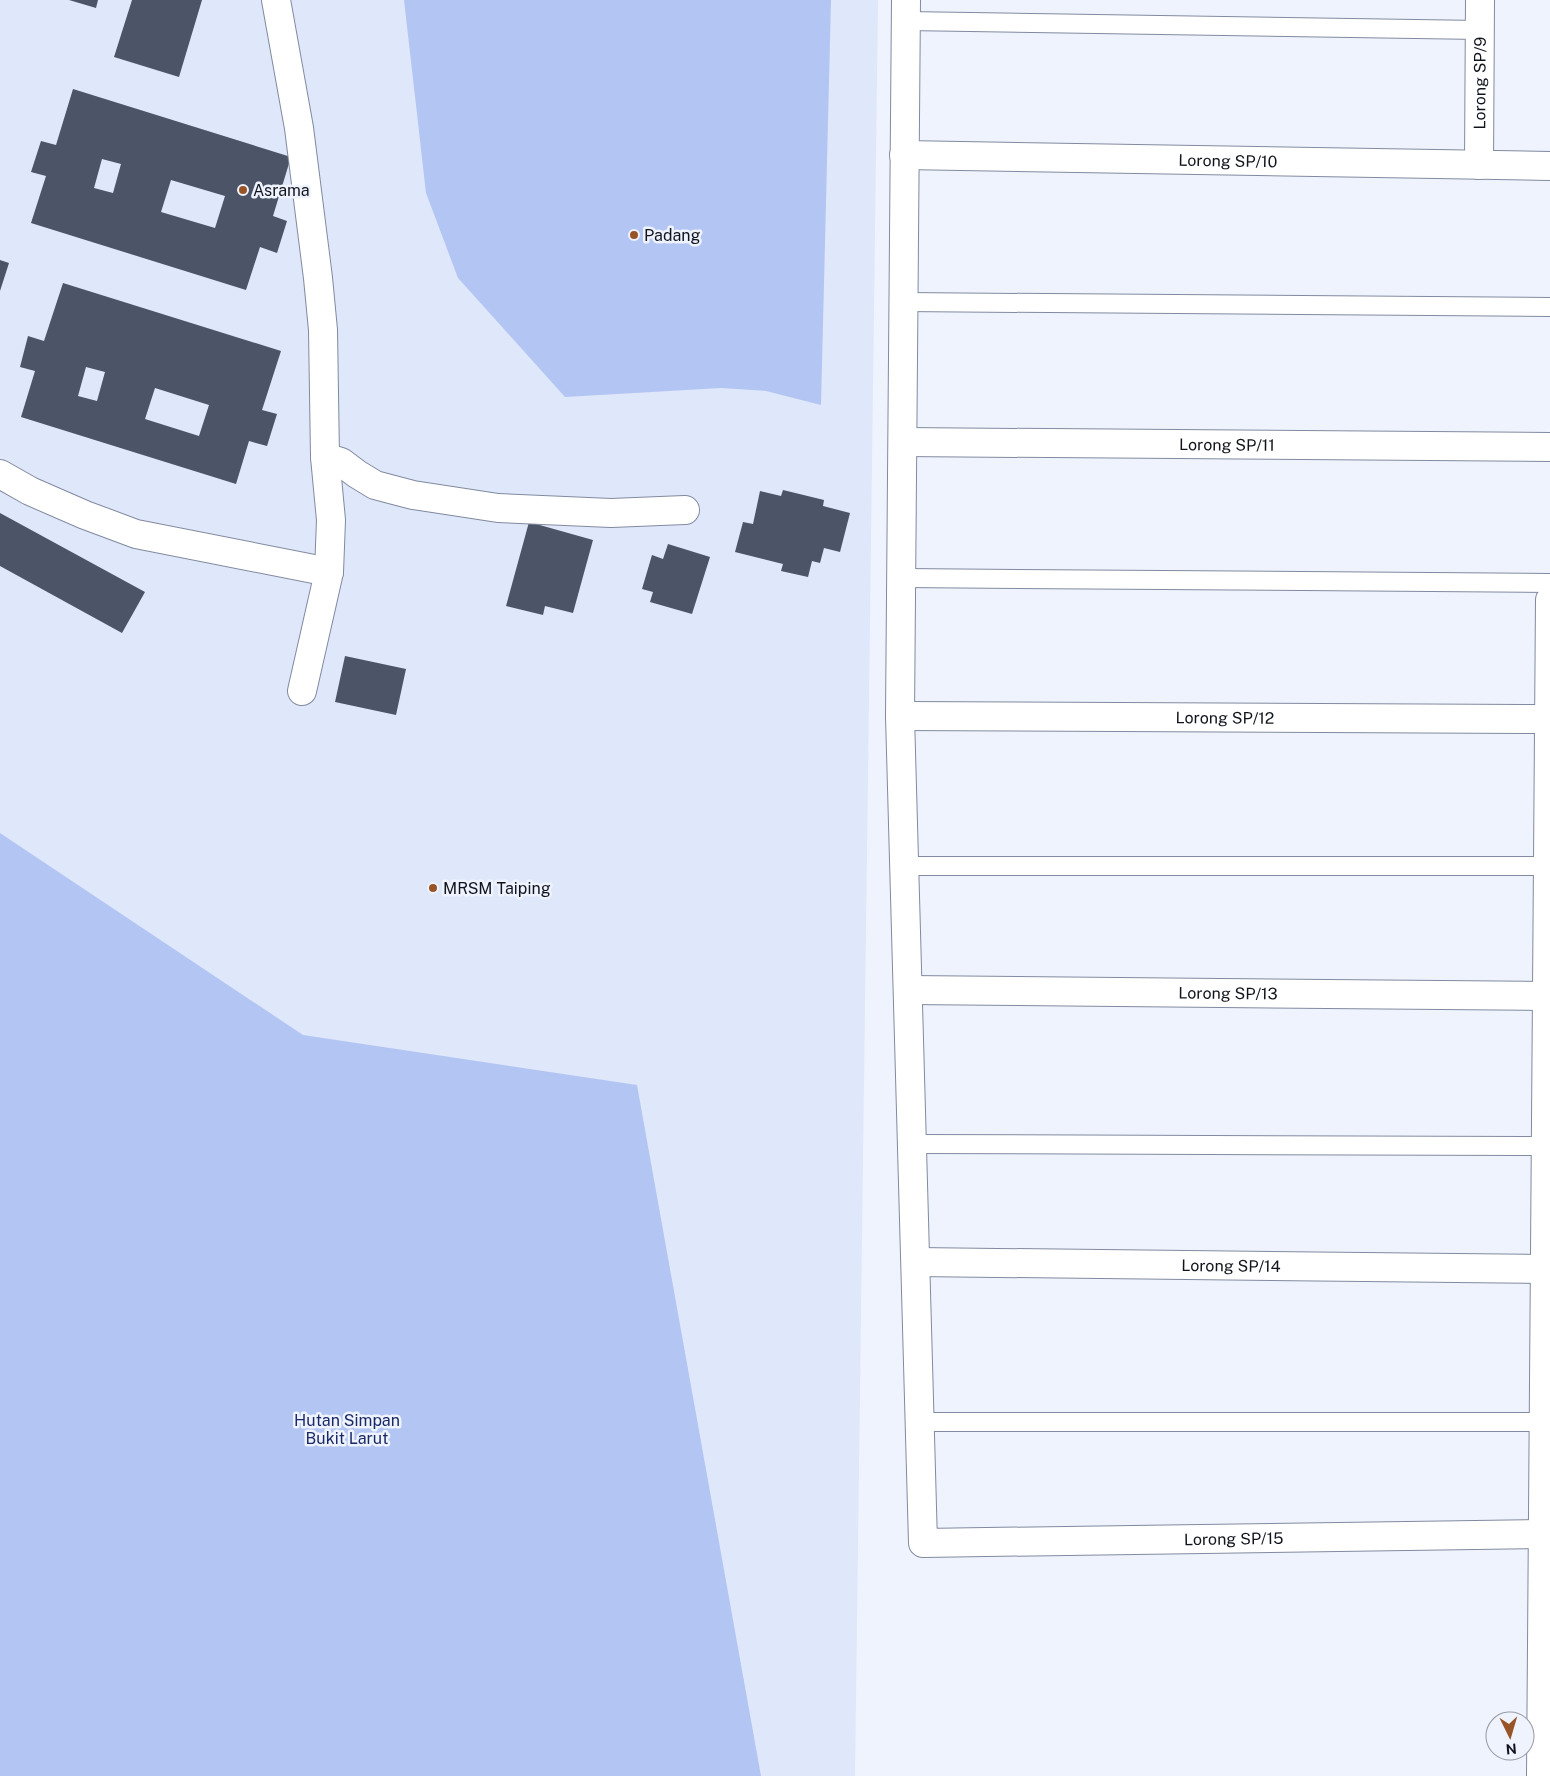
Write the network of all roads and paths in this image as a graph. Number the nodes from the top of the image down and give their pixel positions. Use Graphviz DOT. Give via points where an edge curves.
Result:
graph roads {
  1 [pos="276,0"];
  2 [pos="1480,0"];
  3 [pos="906,10"];
  4 [pos="1480,30"];
  5 [pos="904,155"];
  6 [pos="1479,165"];
  7 [pos="1550,166"];
  8 [pos="903,302"];
  9 [pos="1550,307"];
  10 [pos="903,442"];
  11 [pos="1550,447"];
  12 [pos="325,457"];
  13 [pos="0,474"];
  14 [pos="685,510"];
  15 [pos="329,572"];
  16 [pos="902,578"];
  17 [pos="1550,583"];
  18 [pos="1550,600"];
  19 [pos="302,691"];
  20 [pos="900,716"];
  21 [pos="1549,719"];
  22 [pos="904,866"];
  23 [pos="1548,866"];
  24 [pos="908,990"];
  25 [pos="1547,996"];
  26 [pos="1548,1088"];
  27 [pos="912,1144"];
  28 [pos="1546,1146"];
  29 [pos="916,1262"];
  30 [pos="1545,1269"];
  31 [pos="920,1422"];
  32 [pos="1544,1422"];
  33 [pos="1547,1534"];
  34 [pos="1541,1776"];
  1 -- 12 [label="street" via="299,128 318,278 323,330"];
  2 -- 4 [label="street, Lorong SP/9"];
  3 -- 4 [label="lane"];
  3 -- 5 [label="street"];
  4 -- 6 [label="street, Lorong SP/9"];
  5 -- 6 [label="street, Lorong SP/10"];
  5 -- 8 [label="street"];
  6 -- 7 [label="street, Lorong SP/10"];
  8 -- 9 [label="lane"];
  8 -- 10 [label="street"];
  10 -- 11 [label="street, Lorong SP/11"];
  10 -- 16 [label="street"];
  12 -- 14 [label="street" via="341,462 375,484 390,489 498,508 611,513"];
  12 -- 15 [label="street" via="331,520"];
  13 -- 15 [label="street" via="85,516 136,534"];
  15 -- 19 [label="street"];
  16 -- 17 [label="lane"];
  16 -- 20 [label="street"];
  18 -- 21 [label="street"];
  20 -- 21 [label="street, Lorong SP/12"];
  20 -- 22 [label="street"];
  21 -- 23 [label="street"];
  22 -- 23 [label="lane"];
  22 -- 24 [label="street"];
  23 -- 25 [label="street"];
  24 -- 25 [label="street, Lorong SP/13"];
  24 -- 27 [label="street"];
  25 -- 26 [label="street"];
  26 -- 28 [label="street"];
  27 -- 28 [label="lane"];
  27 -- 29 [label="street"];
  28 -- 30 [label="street"];
  29 -- 30 [label="street, Lorong SP/14"];
  29 -- 31 [label="street"];
  30 -- 32 [label="street"];
  31 -- 32 [label="lane"];
  31 -- 33 [label="street, Lorong SP/15" via="923,1544"];
  32 -- 33 [label="street"];
  33 -- 34 [label="street"];
}
